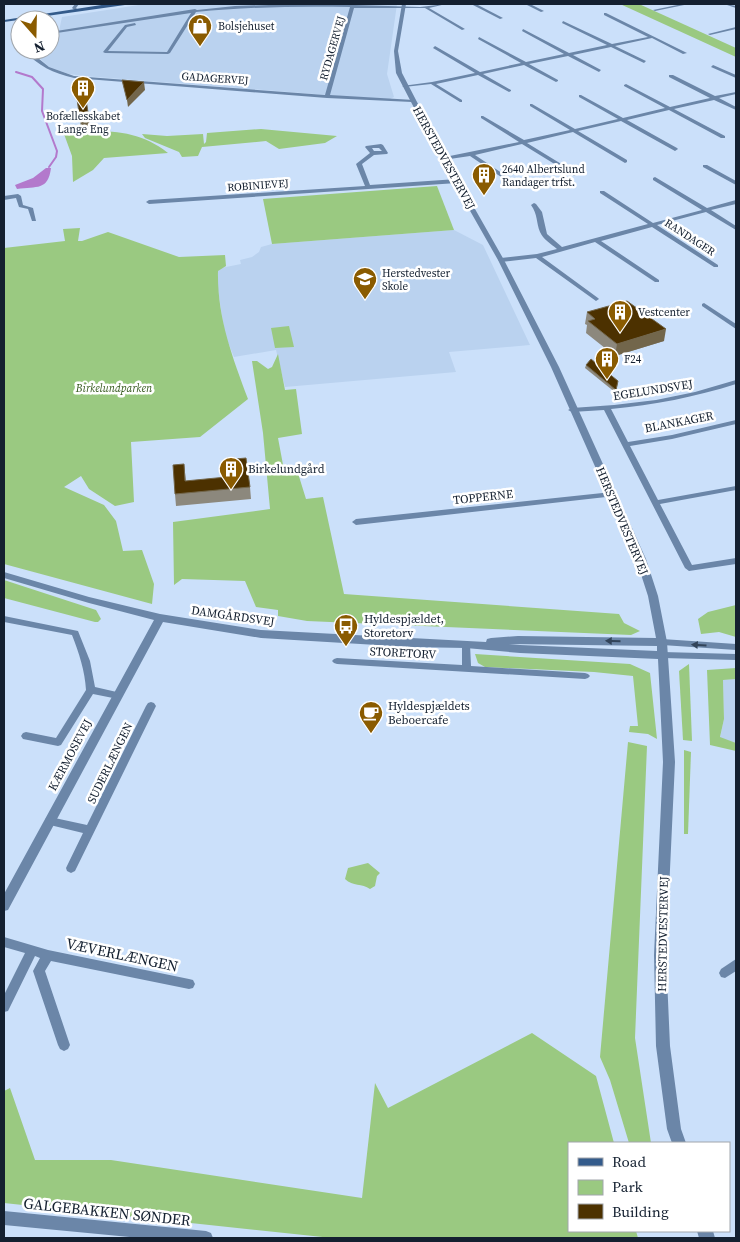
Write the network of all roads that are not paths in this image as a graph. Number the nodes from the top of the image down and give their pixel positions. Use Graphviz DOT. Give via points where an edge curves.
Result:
graph roads {
  1 [pos="77,4"];
  2 [pos="113,4"];
  3 [pos="130,4"];
  4 [pos="444,4"];
  5 [pos="473,4"];
  6 [pos="527,4"];
  7 [pos="687,4"];
  8 [pos="728,4"];
  9 [pos="353,5"];
  10 [pos="404,6"];
  11 [pos="425,7"];
  12 [pos="736,7"];
  13 [pos="76,10"];
  14 [pos="655,10"];
  15 [pos="542,11"];
  16 [pos="194,13"];
  17 [pos="605,14"];
  18 [pos="60,15"];
  19 [pos="501,18"];
  20 [pos="563,22"];
  21 [pos="4,23"];
  22 [pos="736,28"];
  23 [pos="462,29"];
  24 [pos="523,30"];
  25 [pos="60,32"];
  26 [pos="710,34"];
  27 [pos="653,37"];
  28 [pos="479,38"];
  29 [pos="612,46"];
  30 [pos="435,47"];
  31 [pos="685,52"];
  32 [pos="569,55"];
  33 [pos="35,60"];
  34 [pos="644,62"];
  35 [pos="526,64"];
  36 [pos="713,66"];
  37 [pos="599,71"];
  38 [pos="479,74"];
  39 [pos="671,76"];
  40 [pos="736,77"];
  41 [pos="556,81"];
  42 [pos="432,83"];
  43 [pos="626,85"];
  44 [pos="404,86"];
  45 [pos="509,91"];
  46 [pos="736,92"];
  47 [pos="581,96"];
  48 [pos="327,97"];
  49 [pos="714,98"];
  50 [pos="412,100"];
  51 [pos="460,101"];
  52 [pos="532,105"];
  53 [pos="669,108"];
  54 [pos="736,109"];
  55 [pos="483,117"];
  56 [pos="622,119"];
  57 [pos="573,130"];
  58 [pos="723,137"];
  59 [pos="522,142"];
  60 [pos="675,149"];
  61 [pos="373,152"];
  62 [pos="471,154"];
  63 [pos="443,158"];
  64 [pos="625,162"];
  65 [pos="705,166"];
  66 [pos="574,174"];
  67 [pos="655,179"];
  68 [pos="457,181"];
  69 [pos="736,183"];
  70 [pos="368,187"];
  71 [pos="519,187"];
  72 [pos="602,192"];
  73 [pos="4,198"];
  74 [pos="149,202"];
  75 [pos="736,202"];
  76 [pos="534,205"];
  77 [pos="706,210"];
  78 [pos="34,220"];
  79 [pos="652,224"];
  80 [pos="736,228"];
  81 [pos="596,240"];
  82 [pos="561,249"];
  83 [pos="537,256"];
  84 [pos="501,260"];
  85 [pos="716,266"];
  86 [pos="656,281"];
  87 [pos="596,299"];
  88 [pos="704,305"];
  89 [pos="736,327"];
  90 [pos="736,382"];
  91 [pos="607,408"];
  92 [pos="572,410"];
  93 [pos="736,422"];
  94 [pos="626,444"];
  95 [pos="736,488"];
  96 [pos="612,494"];
  97 [pos="655,503"];
  98 [pos="356,522"];
  99 [pos="736,562"];
  100 [pos="4,575"];
  101 [pos="160,618"];
  102 [pos="4,619"];
  103 [pos="662,642"];
  104 [pos="466,644"];
  105 [pos="736,647"];
  106 [pos="663,655"];
  107 [pos="736,657"];
  108 [pos="337,661"];
  109 [pos="467,669"];
  110 [pos="584,676"];
  111 [pos="91,690"];
  112 [pos="118,695"];
  113 [pos="151,706"];
  114 [pos="26,736"];
  115 [pos="50,820"];
  116 [pos="90,830"];
  117 [pos="71,868"];
  118 [pos="4,906"];
  119 [pos="4,942"];
  120 [pos="32,950"];
  121 [pos="48,955"];
  122 [pos="736,964"];
  123 [pos="725,973"];
  124 [pos="189,984"];
  125 [pos="4,1007"];
  126 [pos="64,1045"];
  127 [pos="678,1142"];
  128 [pos="4,1218"];
  129 [pos="206,1238"];
  1 -- 13 [label="street"];
  2 -- 13 [label="main road"];
  3 -- 18 [label="main road"];
  4 -- 11 [label="street"];
  5 -- 19 [label="street"];
  6 -- 15 [label="street"];
  7 -- 14 [label="street"];
  8 -- 12 [label="street"];
  9 -- 10 [label="street"];
  9 -- 16 [label="street" via="261,5"];
  9 -- 48 [label="street, RYDAGERVEJ"];
  10 -- 11 [label="street"];
  10 -- 44 [label="street, HERSTEDVESTERVEJ" via="396,51"];
  11 -- 23 [label="street"];
  13 -- 21 [label="main road"];
  16 -- 16 [label="street" via="168,54 105,52 126,26"];
  16 -- 25 [label="street"];
  17 -- 27 [label="street"];
  20 -- 29 [label="street"];
  22 -- 26 [label="street"];
  24 -- 32 [label="street"];
  27 -- 29 [label="street"];
  27 -- 31 [label="street"];
  28 -- 35 [label="street"];
  29 -- 32 [label="street"];
  29 -- 34 [label="street"];
  30 -- 38 [label="street"];
  32 -- 35 [label="street"];
  32 -- 37 [label="street"];
  33 -- 48 [label="street, GADAGERVEJ" via="51,71 74,77"];
  35 -- 38 [label="street"];
  35 -- 41 [label="street"];
  36 -- 40 [label="street"];
  38 -- 42 [label="street"];
  38 -- 45 [label="street"];
  39 -- 49 [label="street"];
  42 -- 44 [label="street"];
  42 -- 51 [label="street"];
  43 -- 53 [label="street"];
  44 -- 50 [label="street, HERSTEDVESTERVEJ"];
  46 -- 49 [label="street"];
  47 -- 56 [label="street"];
  48 -- 50 [label="street, GADAGERVEJ"];
  49 -- 53 [label="street"];
  49 -- 54 [label="street"];
  50 -- 63 [label="street, HERSTEDVESTERVEJ"];
  52 -- 57 [label="street"];
  53 -- 56 [label="street"];
  53 -- 58 [label="street"];
  55 -- 59 [label="street"];
  56 -- 57 [label="street"];
  56 -- 60 [label="street"];
  57 -- 59 [label="street"];
  57 -- 64 [label="street"];
  59 -- 62 [label="street"];
  59 -- 66 [label="street"];
  61 -- 70 [label="street" via="359,164"];
  62 -- 63 [label="street"];
  62 -- 71 [label="street"];
  63 -- 68 [label="street, HERSTEDVESTERVEJ"];
  65 -- 69 [label="street"];
  67 -- 77 [label="street"];
  68 -- 70 [label="street, ROBINIEVEJ"];
  68 -- 84 [label="street, HERSTEDVESTERVEJ"];
  70 -- 74 [label="street, ROBINIEVEJ"];
  72 -- 79 [label="street, RANDAGER"];
  73 -- 78 [label="street" via="18,196 20,206 30,208"];
  75 -- 77 [label="street, RANDAGER"];
  76 -- 82 [label="street" via="541,214 546,237"];
  77 -- 79 [label="street, RANDAGER"];
  77 -- 80 [label="street"];
  79 -- 81 [label="street, RANDAGER"];
  79 -- 85 [label="street, RANDAGER"];
  81 -- 82 [label="street, RANDAGER"];
  81 -- 86 [label="street"];
  82 -- 83 [label="street, RANDAGER"];
  83 -- 84 [label="street, RANDAGER"];
  83 -- 87 [label="street"];
  84 -- 92 [label="street, HERSTEDVESTERVEJ" via="555,367"];
  88 -- 89 [label="street"];
  90 -- 91 [label="street, EGELUNDSVEJ" via="670,400"];
  91 -- 92 [label="street, EGELUNDSVEJ"];
  91 -- 94 [label="street"];
  92 -- 96 [label="street, HERSTEDVESTERVEJ"];
  93 -- 94 [label="street, BLANKAGER"];
  94 -- 97 [label="street"];
  95 -- 97 [label="street"];
  96 -- 98 [label="street, TOPPERNE"];
  96 -- 103 [label="street, HERSTEDVESTERVEJ" via="641,559"];
  97 -- 99 [label="street" via="689,568"];
  100 -- 101 [label="street, DAMGÅRDSVEJ"];
  101 -- 104 [label="street, DAMGÅRDSVEJ" via="289,636"];
  101 -- 112 [label="street, KÆRMOSEVEJ"];
  102 -- 111 [label="street" via="75,633 91,679"];
  103 -- 104 [label="street, DAMGÅRDSVEJ, one-way" via="518,640"];
  105 -- 103 [label="street, one-way"];
  103 -- 106 [label="street, HERSTEDVESTERVEJ"];
  104 -- 106 [label="street, DAMGÅRDSVEJ"];
  104 -- 109 [label="street"];
  106 -- 107 [label="street"];
  106 -- 127 [label="street, HERSTEDVESTERVEJ" via="669,762 660,955 663,1046"];
  108 -- 109 [label="street, STORETORV"];
  109 -- 110 [label="street, STORETORV"];
  111 -- 112 [label="street"];
  111 -- 114 [label="street" via="58,742"];
  112 -- 115 [label="street, KÆRMOSEVEJ"];
  113 -- 116 [label="street, SUDERLÆNGEN"];
  115 -- 116 [label="street"];
  115 -- 118 [label="street, KÆRMOSEVEJ"];
  116 -- 117 [label="street, SUDERLÆNGEN"];
  119 -- 120 [label="street, VÆVERLÆNGEN"];
  120 -- 121 [label="street, VÆVERLÆNGEN"];
  120 -- 125 [label="street"];
  121 -- 124 [label="street, VÆVERLÆNGEN"];
  121 -- 126 [label="street, VÆVERLÆNGEN" via="39,971"];
  122 -- 123 [label="street"];
  128 -- 129 [label="street, GALGEBAKKEN SØNDER"];
}
